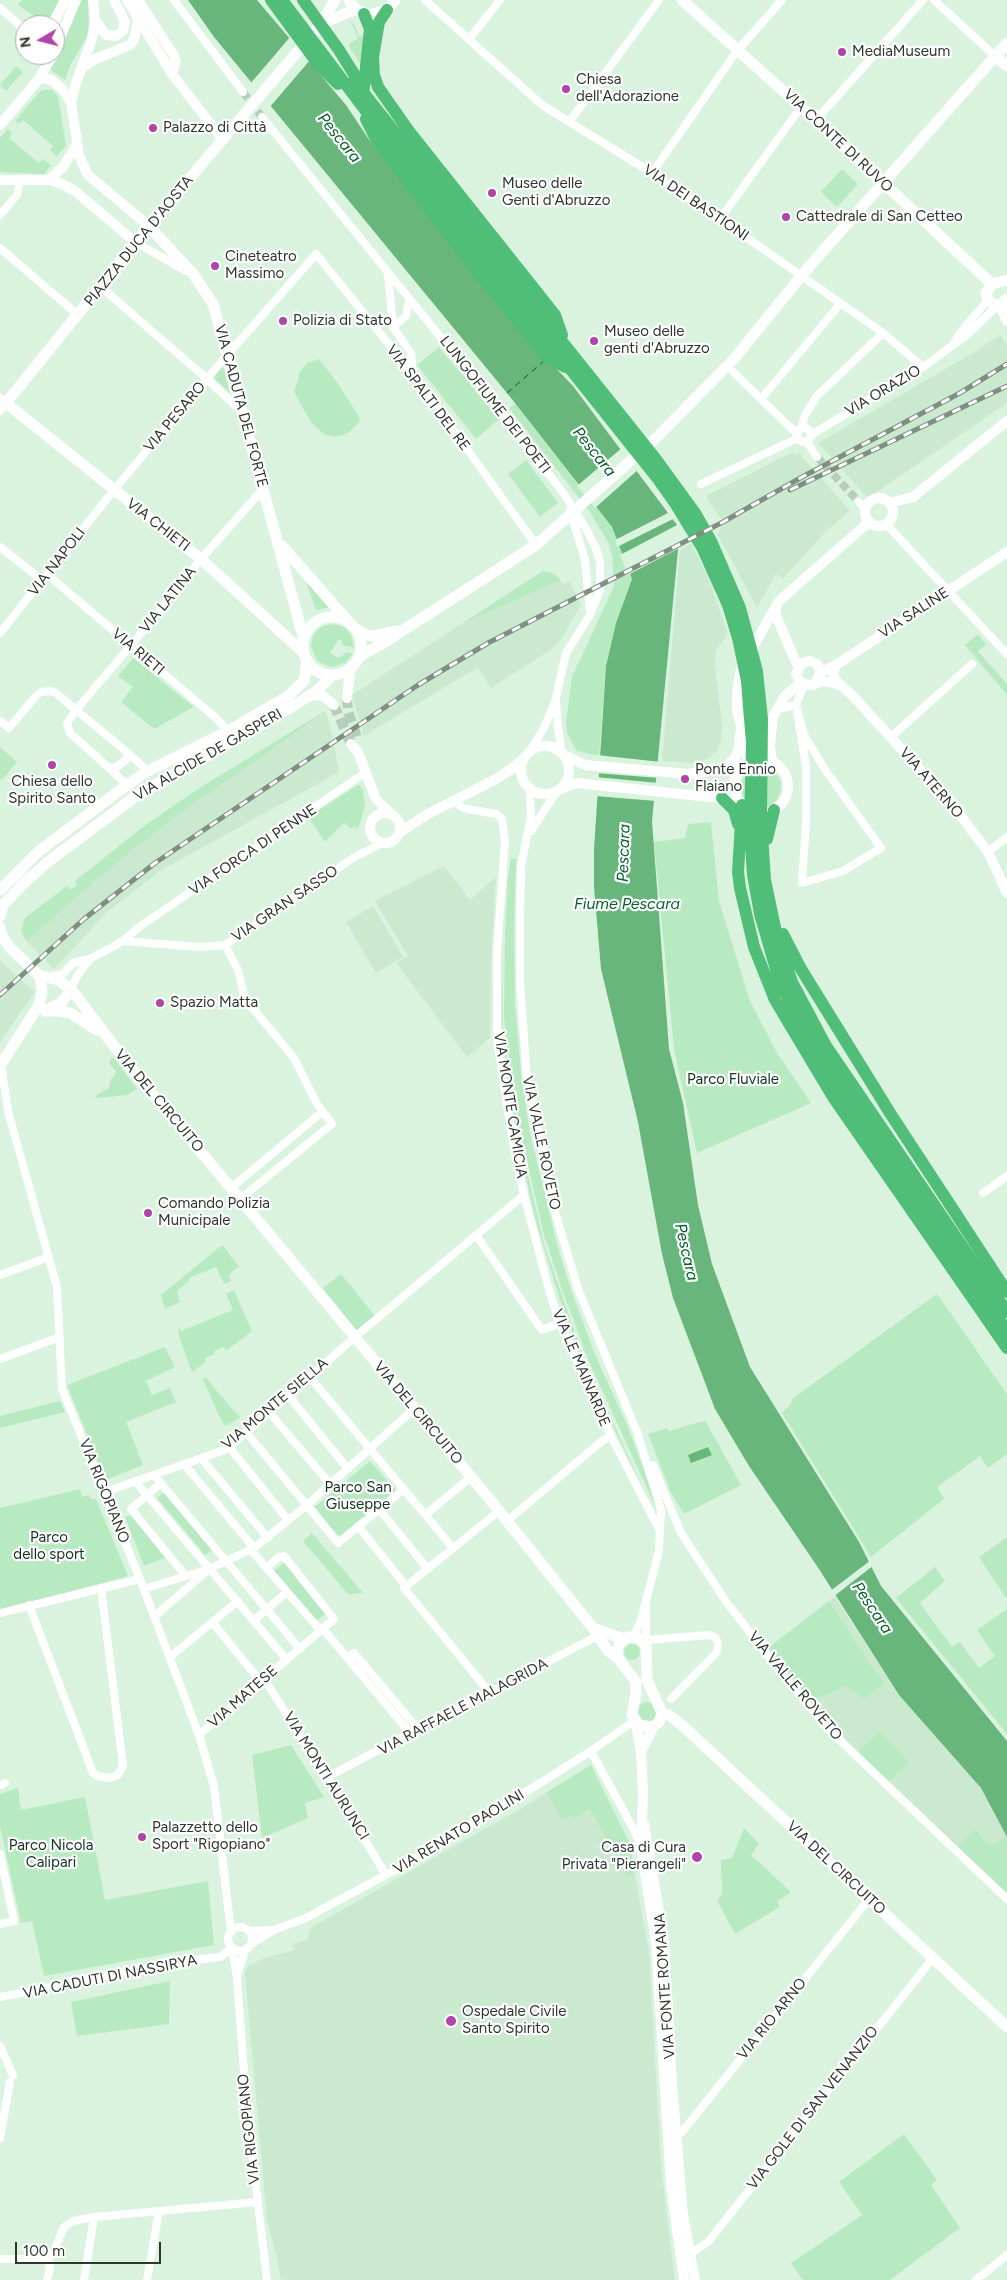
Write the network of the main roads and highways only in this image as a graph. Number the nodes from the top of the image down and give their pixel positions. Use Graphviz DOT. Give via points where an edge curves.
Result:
graph roads {
  1 [pos="271,0"];
  2 [pos="282,0"];
  3 [pos="291,0"];
  4 [pos="304,0"];
  5 [pos="335,0"];
  6 [pos="682,0"];
  7 [pos="391,5"];
  8 [pos="356,8"];
  9 [pos="325,20"];
  10 [pos="1007,43"];
  11 [pos="995,56"];
  12 [pos="369,63"];
  13 [pos="1007,66"];
  14 [pos="370,100"];
  15 [pos="372,119"];
  16 [pos="884,183"];
  17 [pos="148,226"];
  18 [pos="1001,284"];
  19 [pos="998,302"];
  20 [pos="1007,320"];
  21 [pos="565,345"];
  22 [pos="571,370"];
  23 [pos="2,404"];
  24 [pos="278,542"];
  25 [pos="352,625"];
  26 [pos="404,630"];
  27 [pos="304,640"];
  28 [pos="305,656"];
  29 [pos="360,656"];
  30 [pos="331,676"];
  31 [pos="722,798"];
  32 [pos="740,802"];
  33 [pos="774,810"];
  34 [pos="740,850"];
  35 [pos="0,890"];
  36 [pos="0,916"];
  37 [pos="0,929"];
  38 [pos="5,946"];
  39 [pos="45,976"];
  40 [pos="71,989"];
  41 [pos="42,1008"];
  42 [pos="106,1037"];
  43 [pos="0,1064"];
  44 [pos="976,1277"];
  45 [pos="1007,1292"];
  46 [pos="1007,1312"];
  47 [pos="1007,1331"];
  48 [pos="1007,1348"];
  49 [pos="595,1632"];
  50 [pos="629,1637"];
  51 [pos="618,1658"];
  52 [pos="634,1703"];
  53 [pos="661,1707"];
  54 [pos="1007,2026"];
  1 -- 15 [label="highway" via="318,64"];
  2 -- 15 [label="highway"];
  3 -- 14 [label="highway"];
  4 -- 14 [label="highway"];
  5 -- 9 [label="main road, PIAZZA DUCA D'AOSTA"];
  6 -- 16 [label="main road, VIA CONTE DI RUVO"];
  7 -- 8 [label="main road" via="376,15"];
  7 -- 12 [label="highway" via="379,22"];
  8 -- 9 [label="main road"];
  8 -- 12 [label="highway" via="370,29"];
  9 -- 17 [label="main road, PIAZZA DUCA D'AOSTA"];
  10 -- 11 [label="main road"];
  11 -- 13 [label="main road"];
  11 -- 16 [label="main road"];
  12 -- 21 [label="highway" via="386,100 555,315"];
  12 -- 22 [label="highway" via="363,101 371,133 548,358"];
  14 -- 21 [label="highway"];
  15 -- 22 [label="highway"];
  16 -- 18 [label="main road, VIA CONTE DI RUVO"];
  16 -- 26 [label="main road" via="727,366 656,438 536,545"];
  17 -- 23 [label="main road, PIAZZA DUCA D'AOSTA"];
  17 -- 24 [label="main road, VIA CADUTA DEL FORTE" via="194,276 213,304"];
  18 -- 19 [label="main road" via="986,293"];
  19 -- 20 [label="main road"];
  21 -- 44 [label="highway" via="678,487 723,565 744,622 757,672 762,719 761,820 765,880 776,932 792,982 826,1046"];
  22 -- 44 [label="highway" via="676,503 702,547 728,605 750,698 751,846 755,888 780,983 815,1050"];
  23 -- 28 [label="main road, VIA CHIETI" via="201,559"];
  24 -- 25 [label="main road, VIA CADUTA DEL FORTE"];
  24 -- 27 [label="main road, VIA CADUTA DEL FORTE"];
  25 -- 26 [label="main road" via="366,635 374,636"];
  25 -- 27 [label="main road" via="336,617 322,619 310,627"];
  25 -- 29 [label="main road" via="361,642"];
  26 -- 29 [label="main road"];
  27 -- 28 [label="main road"];
  28 -- 30 [label="main road" via="317,671"];
  28 -- 35 [label="main road, VIA ALCIDE DE GASPERI" via="302,685 288,696 127,785 38,852"];
  29 -- 30 [label="main road" via="350,670"];
  30 -- 36 [label="main road, VIA ALCIDE DE GASPERI" via="309,696 136,796 25,882 3,905"];
  31 -- 34 [label="highway" via="736,814"];
  32 -- 34 [label="highway"];
  33 -- 45 [label="highway" via="766,842 767,879 786,942 890,1113"];
  34 -- 48 [label="highway" via="738,872 746,918 775,1000 833,1097"];
  37 -- 38 [label="main road, VIA DEL CIRCUITO"];
  38 -- 39 [label="main road, VIA DEL CIRCUITO"];
  39 -- 40 [label="main road, VIA DEL CIRCUITO" via="59,980"];
  39 -- 41 [label="main road"];
  40 -- 41 [label="main road" via="60,1004"];
  40 -- 42 [label="main road, VIA DEL CIRCUITO"];
  41 -- 42 [label="main road, VIA DEL CIRCUITO" via="70,1013"];
  41 -- 43 [label="main road"];
  42 -- 49 [label="main road, VIA DEL CIRCUITO" via="415,1408"];
  44 -- 46 [label="highway"];
  44 -- 47 [label="highway"];
  49 -- 50 [label="main road"];
  49 -- 51 [label="main road, VIA DEL CIRCUITO" via="608,1651"];
  50 -- 51 [label="main road" via="618,1645"];
  50 -- 53 [label="main road" via="647,1642 647,1680"];
  51 -- 52 [label="main road, VIA DEL CIRCUITO" via="636,1682"];
  52 -- 53 [label="main road" via="646,1697"];
  52 -- 53 [label="main road" via="632,1714 635,1722 645,1728 659,1722"];
  53 -- 54 [label="main road, VIA DEL CIRCUITO"];
}
